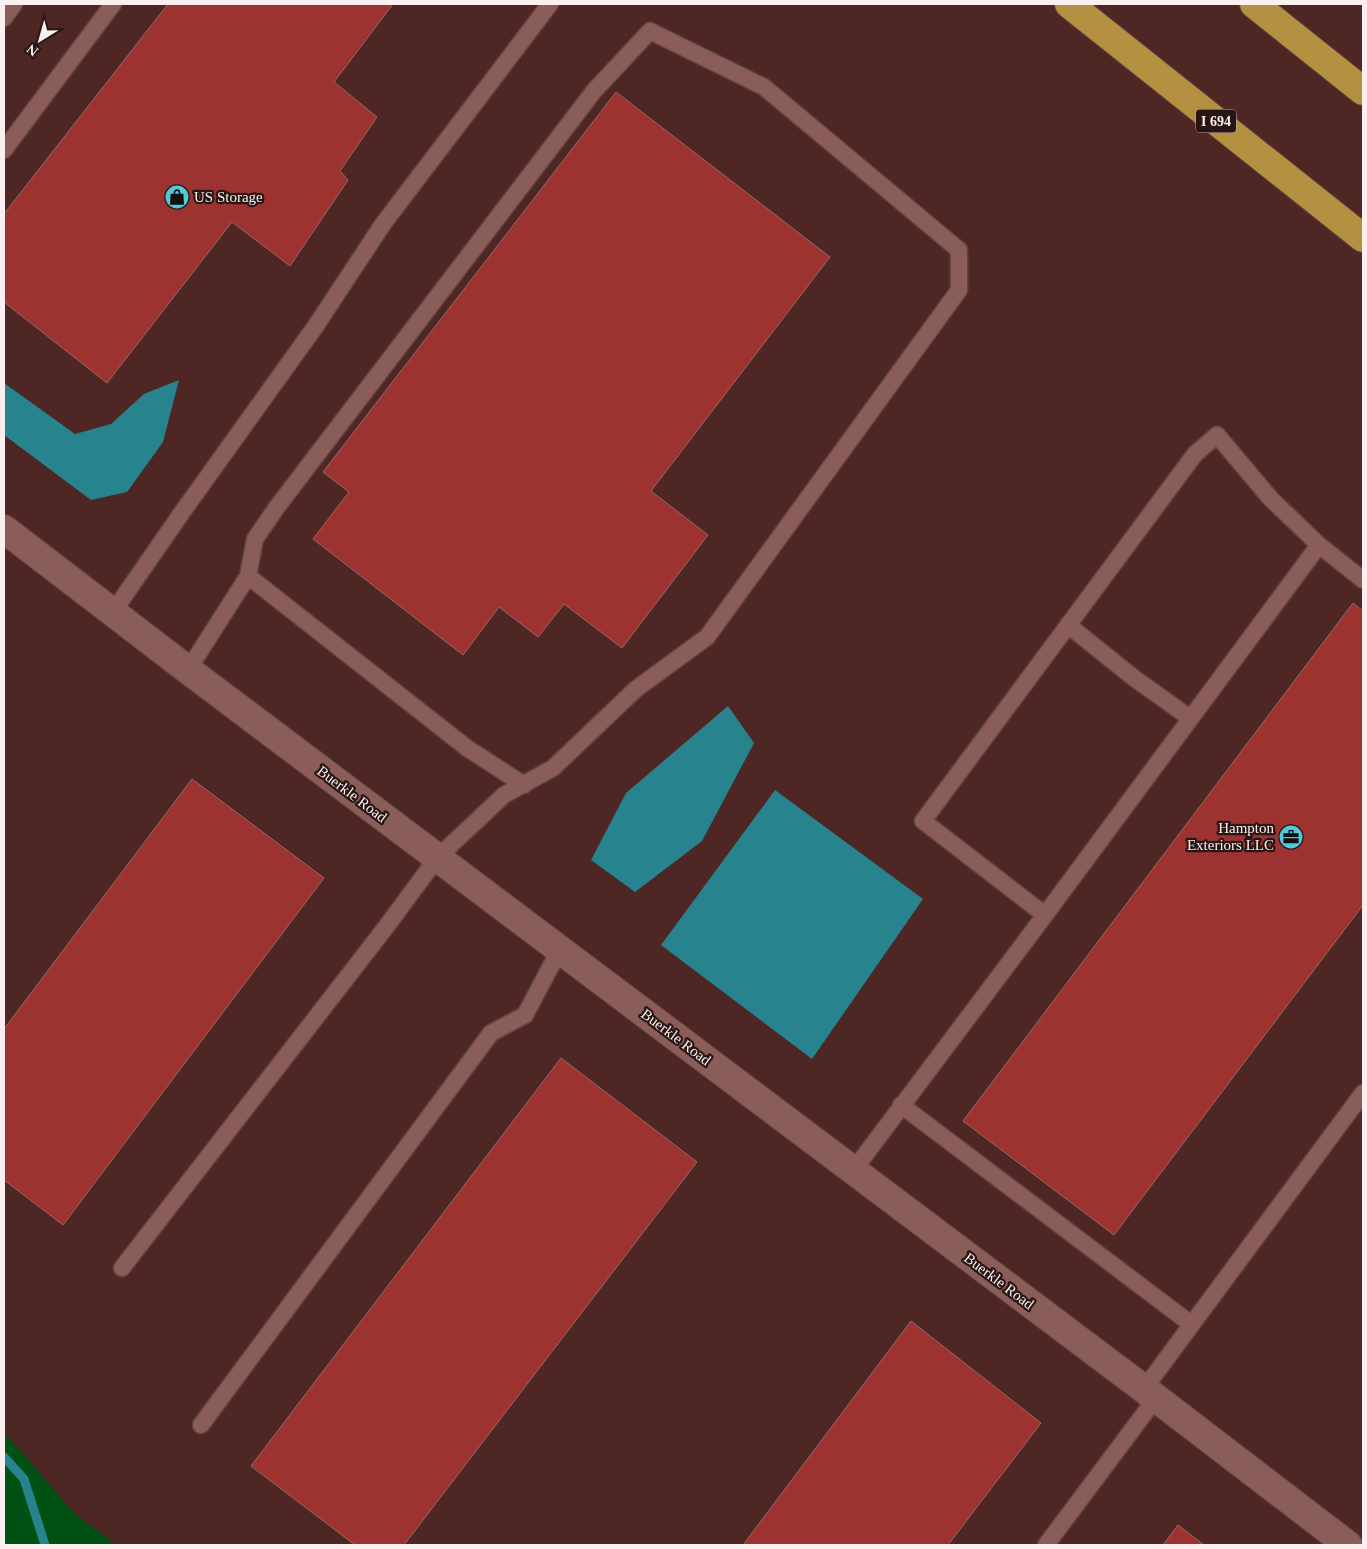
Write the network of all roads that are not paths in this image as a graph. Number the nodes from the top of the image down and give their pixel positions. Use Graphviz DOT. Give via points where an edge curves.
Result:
graph roads {
  1 [pos="14,4"];
  2 [pos="113,4"];
  3 [pos="550,4"];
  4 [pos="1069,4"];
  5 [pos="1254,4"];
  6 [pos="4,18"];
  7 [pos="1363,91"];
  8 [pos="4,150"];
  9 [pos="1363,238"];
  10 [pos="4,529"];
  11 [pos="1319,545"];
  12 [pos="248,576"];
  13 [pos="1363,580"];
  14 [pos="113,612"];
  15 [pos="1068,624"];
  16 [pos="188,670"];
  17 [pos="1190,718"];
  18 [pos="524,784"];
  19 [pos="437,858"];
  20 [pos="1044,915"];
  21 [pos="560,949"];
  22 [pos="1363,1093"];
  23 [pos="901,1105"];
  24 [pos="853,1171"];
  25 [pos="122,1268"];
  26 [pos="1191,1324"];
  27 [pos="1150,1393"];
  28 [pos="200,1425"];
  29 [pos="1046,1545"];
  30 [pos="1348,1545"];
  1 -- 6 [label="lane"];
  2 -- 8 [label="lane"];
  3 -- 14 [label="lane" via="384,224"];
  4 -- 9 [label="highway, I 694"];
  5 -- 7 [label="highway"];
  10 -- 14 [label="street, Buerkle Road"];
  11 -- 13 [label="lane"];
  11 -- 15 [label="lane" via="1270,499 1217,435 1196,454"];
  11 -- 17 [label="lane"];
  12 -- 16 [label="lane"];
  12 -- 18 [label="lane" via="467,748"];
  12 -- 18 [label="lane" via="255,539 277,507 594,91 650,31 764,87 959,250 959,290 707,637 636,690 553,768"];
  14 -- 16 [label="street, Buerkle Road"];
  15 -- 17 [label="lane"];
  15 -- 20 [label="lane" via="923,821"];
  16 -- 19 [label="street, Buerkle Road"];
  17 -- 20 [label="lane"];
  18 -- 19 [label="lane" via="504,795"];
  19 -- 21 [label="street, Buerkle Road"];
  19 -- 25 [label="lane"];
  20 -- 23 [label="lane"];
  21 -- 24 [label="street, Buerkle Road"];
  21 -- 28 [label="lane" via="525,1015 491,1033"];
  22 -- 26 [label="lane"];
  23 -- 24 [label="lane"];
  23 -- 26 [label="lane"];
  24 -- 27 [label="street, Buerkle Road"];
  26 -- 27 [label="lane"];
  27 -- 29 [label="lane"];
  27 -- 30 [label="street, Buerkle Road"];
}
